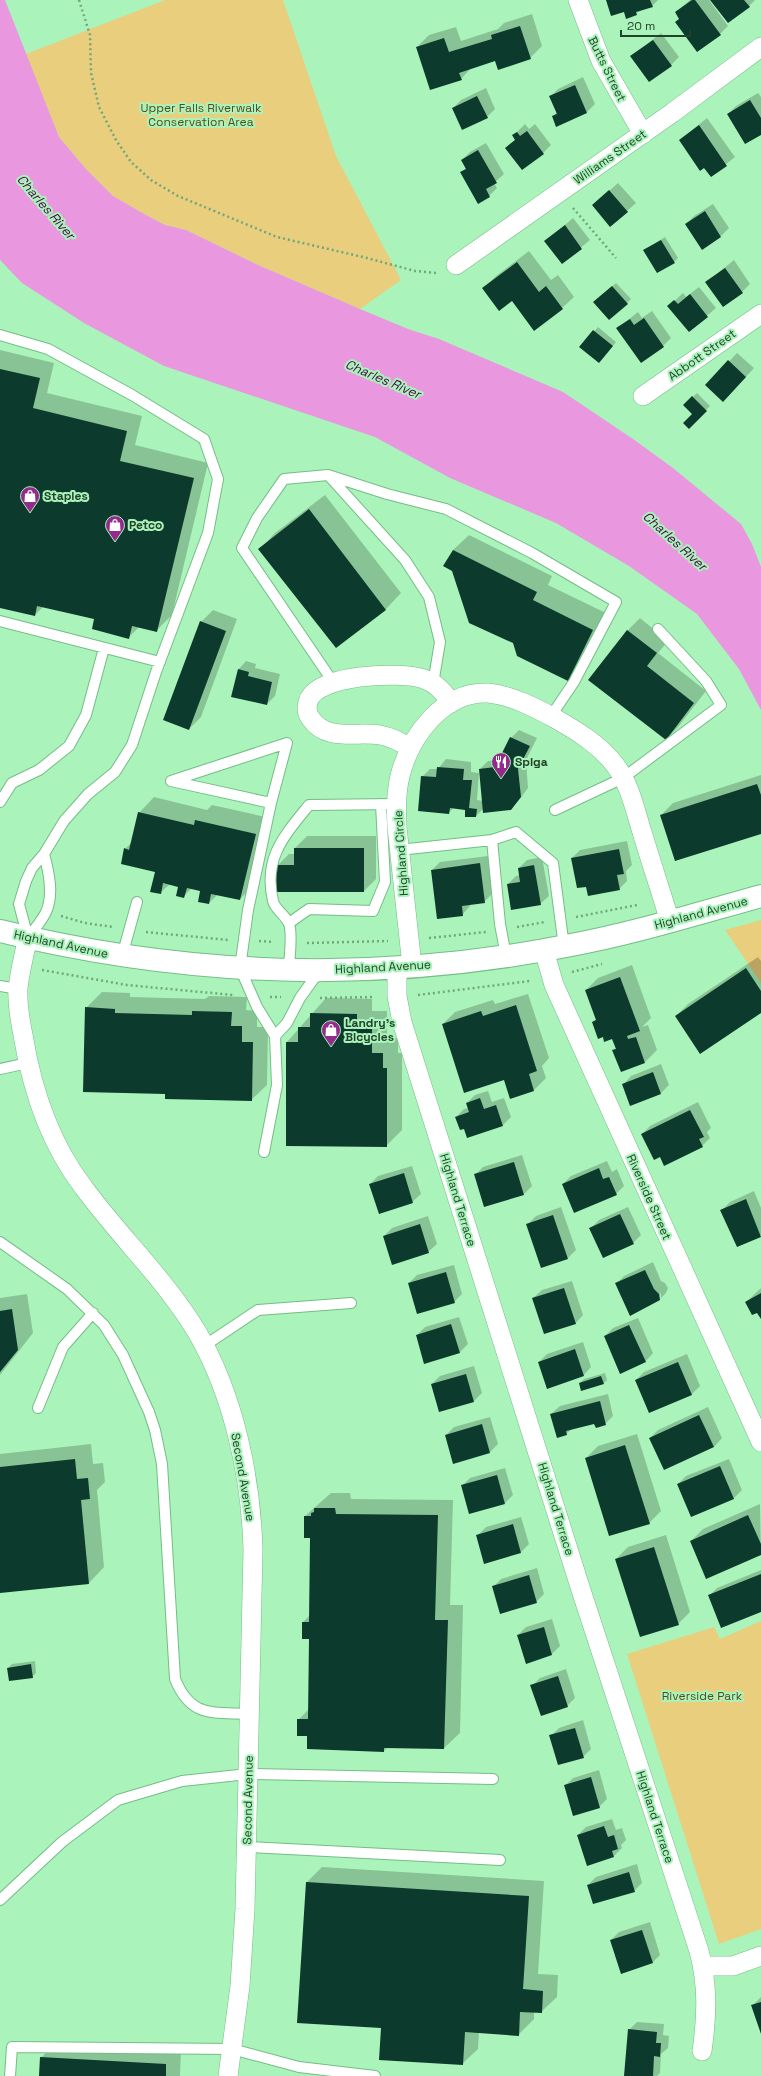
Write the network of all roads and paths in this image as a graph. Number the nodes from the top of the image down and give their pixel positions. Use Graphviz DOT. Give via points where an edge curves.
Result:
graph roads {
  1 [pos="79,0"];
  2 [pos="578,0"];
  3 [pos="761,47"];
  4 [pos="643,134"];
  5 [pos="561,191"];
  6 [pos="616,258"];
  7 [pos="456,265"];
  8 [pos="761,314"];
  9 [pos="0,335"];
  10 [pos="643,396"];
  11 [pos="328,474"];
  12 [pos="0,621"];
  13 [pos="658,629"];
  14 [pos="104,648"];
  15 [pos="160,662"];
  16 [pos="333,682"];
  17 [pos="433,684"];
  18 [pos="451,703"];
  19 [pos="551,716"];
  20 [pos="410,748"];
  21 [pos="623,778"];
  22 [pos="0,802"];
  23 [pos="271,803"];
  24 [pos="389,804"];
  25 [pos="556,810"];
  26 [pos="492,840"];
  27 [pos="399,850"];
  28 [pos="44,854"];
  29 [pos="761,896"];
  30 [pos="137,902"];
  31 [pos="631,906"];
  32 [pos="560,920"];
  33 [pos="670,922"];
  34 [pos="289,923"];
  35 [pos="501,930"];
  36 [pos="0,931"];
  37 [pos="442,937"];
  38 [pos="28,938"];
  39 [pos="554,948"];
  40 [pos="122,956"];
  41 [pos="506,956"];
  42 [pos="21,966"];
  43 [pos="405,967"];
  44 [pos="240,968"];
  45 [pos="289,970"];
  46 [pos="320,970"];
  47 [pos="518,983"];
  48 [pos="9,988"];
  49 [pos="428,994"];
  50 [pos="253,997"];
  51 [pos="370,997"];
  52 [pos="300,998"];
  53 [pos="275,1036"];
  54 [pos="28,1063"];
  55 [pos="0,1069"];
  56 [pos="264,1152"];
  57 [pos="0,1242"];
  58 [pos="351,1303"];
  59 [pos="93,1313"];
  60 [pos="204,1346"];
  61 [pos="38,1408"];
  62 [pos="761,1442"];
  63 [pos="249,1714"];
  64 [pos="248,1774"];
  65 [pos="493,1779"];
  66 [pos="247,1847"];
  67 [pos="500,1860"];
  68 [pos="0,1900"];
  69 [pos="761,1956"];
  70 [pos="703,1966"];
  71 [pos="232,2049"];
  72 [pos="702,2051"];
  73 [pos="308,2072"];
  74 [pos="10,2076"];
  75 [pos="228,2076"];
  76 [pos="375,2076"];
  1 -- 7 [label="path" via="90,35 91,72 99,107 131,162 152,180 178,196 277,237 415,271 440,273"];
  2 -- 4 [label="street, Butts Street" via="601,61"];
  3 -- 4 [label="street, Williams Street"];
  4 -- 5 [label="street, Williams Street"];
  5 -- 6 [label="path"];
  5 -- 7 [label="street, Williams Street"];
  8 -- 10 [label="street, Abbott Street"];
  9 -- 15 [label="lane" via="48,350 132,395 204,439 218,479 208,533"];
  11 -- 16 [label="lane" via="284,479 257,518 242,548"];
  11 -- 17 [label="lane" via="405,560 429,597 440,642"];
  11 -- 19 [label="lane" via="387,494 446,509 532,553 616,602 574,682"];
  12 -- 14 [label="lane"];
  13 -- 21 [label="lane" via="706,681 721,705"];
  14 -- 15 [label="lane"];
  14 -- 22 [label="lane" via="86,715 69,746 39,770 12,783"];
  15 -- 28 [label="lane" via="128,751 115,772 88,794 64,821"];
  16 -- 17 [label="street" via="364,677 397,676 424,679"];
  16 -- 20 [label="street" via="318,689 308,700 308,715 318,726 334,734 387,737"];
  17 -- 18 [label="street"];
  18 -- 19 [label="street, Highland Circle" via="463,697 489,694 517,701"];
  18 -- 20 [label="street, Highland Circle" via="428,722"];
  19 -- 21 [label="street, Highland Circle" via="598,748 616,766"];
  20 -- 24 [label="street, Highland Circle"];
  21 -- 25 [label="lane"];
  21 -- 33 [label="street, Highland Circle" via="634,805"];
  23 -- 23 [label="lane" via="287,743 171,781 209,789"];
  23 -- 44 [label="lane" via="248,910"];
  24 -- 27 [label="street, Highland Circle"];
  24 -- 34 [label="lane" via="385,882 373,911 309,909"];
  24 -- 34 [label="lane" via="309,805 287,832 274,854 270,872 273,903"];
  26 -- 27 [label="lane"];
  26 -- 32 [label="lane" via="516,832 553,863"];
  26 -- 35 [label="lane"];
  27 -- 43 [label="street, Highland Circle"];
  28 -- 38 [label="lane" via="49,872 50,898 46,912"];
  28 -- 38 [label="lane" via="32,868 19,904"];
  29 -- 33 [label="main road, Highland Avenue"];
  30 -- 40 [label="lane"];
  31 -- 32 [label="path"];
  32 -- 35 [label="path"];
  32 -- 39 [label="lane"];
  33 -- 39 [label="main road, Highland Avenue"];
  34 -- 45 [label="lane"];
  35 -- 37 [label="path"];
  35 -- 41 [label="lane"];
  36 -- 38 [label="main road, Highland Avenue"];
  38 -- 40 [label="main road, Highland Avenue"];
  38 -- 42 [label="street, Second Avenue"];
  39 -- 41 [label="main road, Highland Avenue"];
  39 -- 62 [label="street, Riverside Street" via="554,984"];
  40 -- 44 [label="main road, Highland Avenue"];
  41 -- 43 [label="main road, Highland Avenue"];
  42 -- 48 [label="street, Second Avenue"];
  42 -- 50 [label="path" via="121,984"];
  43 -- 46 [label="main road, Highland Avenue"];
  43 -- 70 [label="street, Highland Terrace" via="397,996 402,1022"];
  44 -- 45 [label="main road, Highland Avenue"];
  44 -- 50 [label="lane"];
  45 -- 46 [label="main road, Highland Avenue"];
  46 -- 52 [label="lane"];
  47 -- 49 [label="path"];
  48 -- 54 [label="street, Second Avenue" via="20,1021"];
  50 -- 52 [label="path"];
  50 -- 53 [label="lane"];
  51 -- 52 [label="path"];
  52 -- 53 [label="lane" via="287,1023"];
  53 -- 56 [label="lane" via="277,1085"];
  54 -- 55 [label="lane"];
  54 -- 60 [label="street, Second Avenue" via="47,1123 71,1171 164,1285"];
  57 -- 59 [label="lane" via="52,1278"];
  58 -- 60 [label="lane" via="258,1310"];
  59 -- 61 [label="lane" via="63,1346"];
  59 -- 63 [label="lane" via="115,1340 126,1360 149,1412 159,1447 174,1679 185,1698 199,1710"];
  60 -- 63 [label="street, Second Avenue" via="217,1374 234,1424 250,1501 253,1550"];
  63 -- 64 [label="street, Second Avenue"];
  64 -- 65 [label="lane"];
  64 -- 66 [label="street, Second Avenue"];
  64 -- 68 [label="lane" via="182,1781 118,1800 62,1842"];
  66 -- 67 [label="lane"];
  66 -- 71 [label="street, Second Avenue" via="242,1959"];
  69 -- 70 [label="street" via="732,1966"];
  70 -- 72 [label="street, Highland Terrace" via="707,2001"];
  71 -- 73 [label="lane"];
  71 -- 74 [label="lane" via="12,2047"];
  71 -- 75 [label="street, Second Avenue"];
  73 -- 76 [label="lane"];
}
